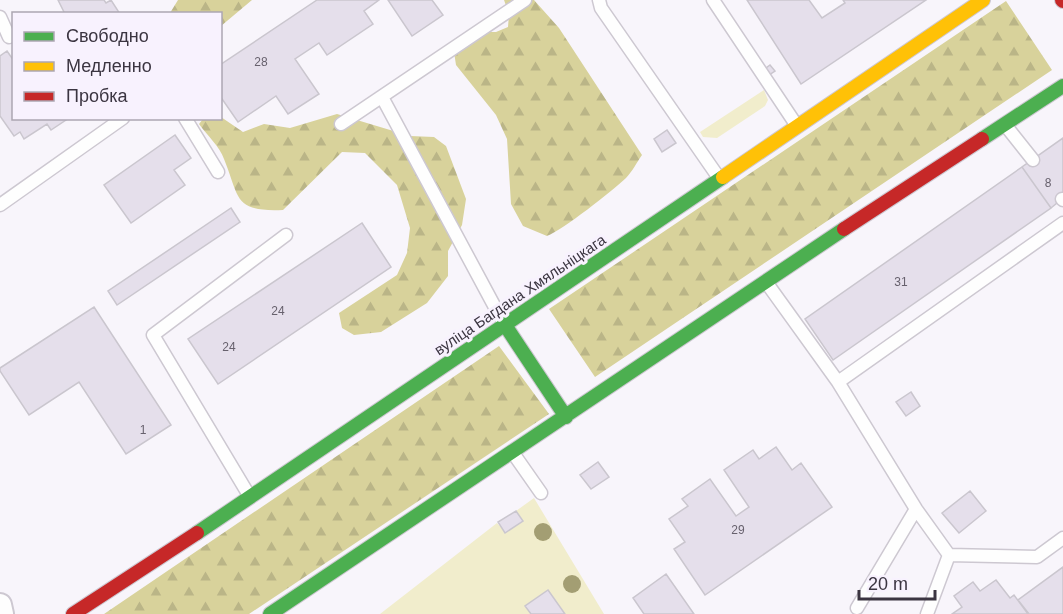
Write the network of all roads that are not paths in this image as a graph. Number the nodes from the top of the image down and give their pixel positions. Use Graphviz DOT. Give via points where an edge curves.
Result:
graph roads {
  1 [pos="525,0"];
  2 [pos="713,0"];
  3 [pos="983,0"];
  4 [pos="604,2"];
  5 [pos="0,17"];
  6 [pos="9,37"];
  7 [pos="1063,86"];
  8 [pos="382,97"];
  9 [pos="120,120"];
  10 [pos="186,120"];
  11 [pos="341,124"];
  12 [pos="1005,125"];
  13 [pos="797,126"];
  14 [pos="1033,160"];
  15 [pos="218,172"];
  16 [pos="720,178"];
  17 [pos="0,205"];
  18 [pos="1063,223"];
  19 [pos="286,235"];
  20 [pos="765,281"];
  21 [pos="505,325"];
  22 [pos="838,382"];
  23 [pos="566,417"];
  24 [pos="513,453"];
  25 [pos="541,493"];
  26 [pos="251,498"];
  27 [pos="916,509"];
  28 [pos="1063,538"];
  29 [pos="949,555"];
  30 [pos="0,605"];
  31 [pos="857,608"];
  32 [pos="2,614"];
  33 [pos="73,614"];
  34 [pos="270,614"];
  35 [pos="927,614"];
  1 -- 8 [label="lane"];
  2 -- 13 [label="lane"];
  3 -- 13 [label="street, вуліца Багдана Хмяльніцкага"];
  4 -- 16 [label="lane"];
  5 -- 6 [label="lane"];
  7 -- 12 [label="street"];
  8 -- 11 [label="lane"];
  8 -- 21 [label="lane"];
  9 -- 17 [label="lane"];
  10 -- 15 [label="lane"];
  12 -- 14 [label="lane"];
  12 -- 20 [label="street"];
  13 -- 16 [label="street, вуліца Багдана Хмяльніцкага"];
  16 -- 21 [label="street, вуліца Багдана Хмяльніцкага"];
  18 -- 22 [label="lane"];
  19 -- 26 [label="lane" via="153,334"];
  20 -- 22 [label="lane"];
  20 -- 23 [label="street"];
  21 -- 23 [label="street"];
  21 -- 26 [label="street, вуліца Багдана Хмяльніцкага"];
  22 -- 27 [label="lane"];
  23 -- 24 [label="street"];
  24 -- 25 [label="lane"];
  24 -- 34 [label="street"];
  26 -- 33 [label="street, вуліца Багдана Хмяльніцкага"];
  27 -- 29 [label="lane"];
  27 -- 31 [label="lane"];
  28 -- 29 [label="lane" via="1038,557"];
  29 -- 35 [label="lane"];
  30 -- 32 [label="street"];
}
